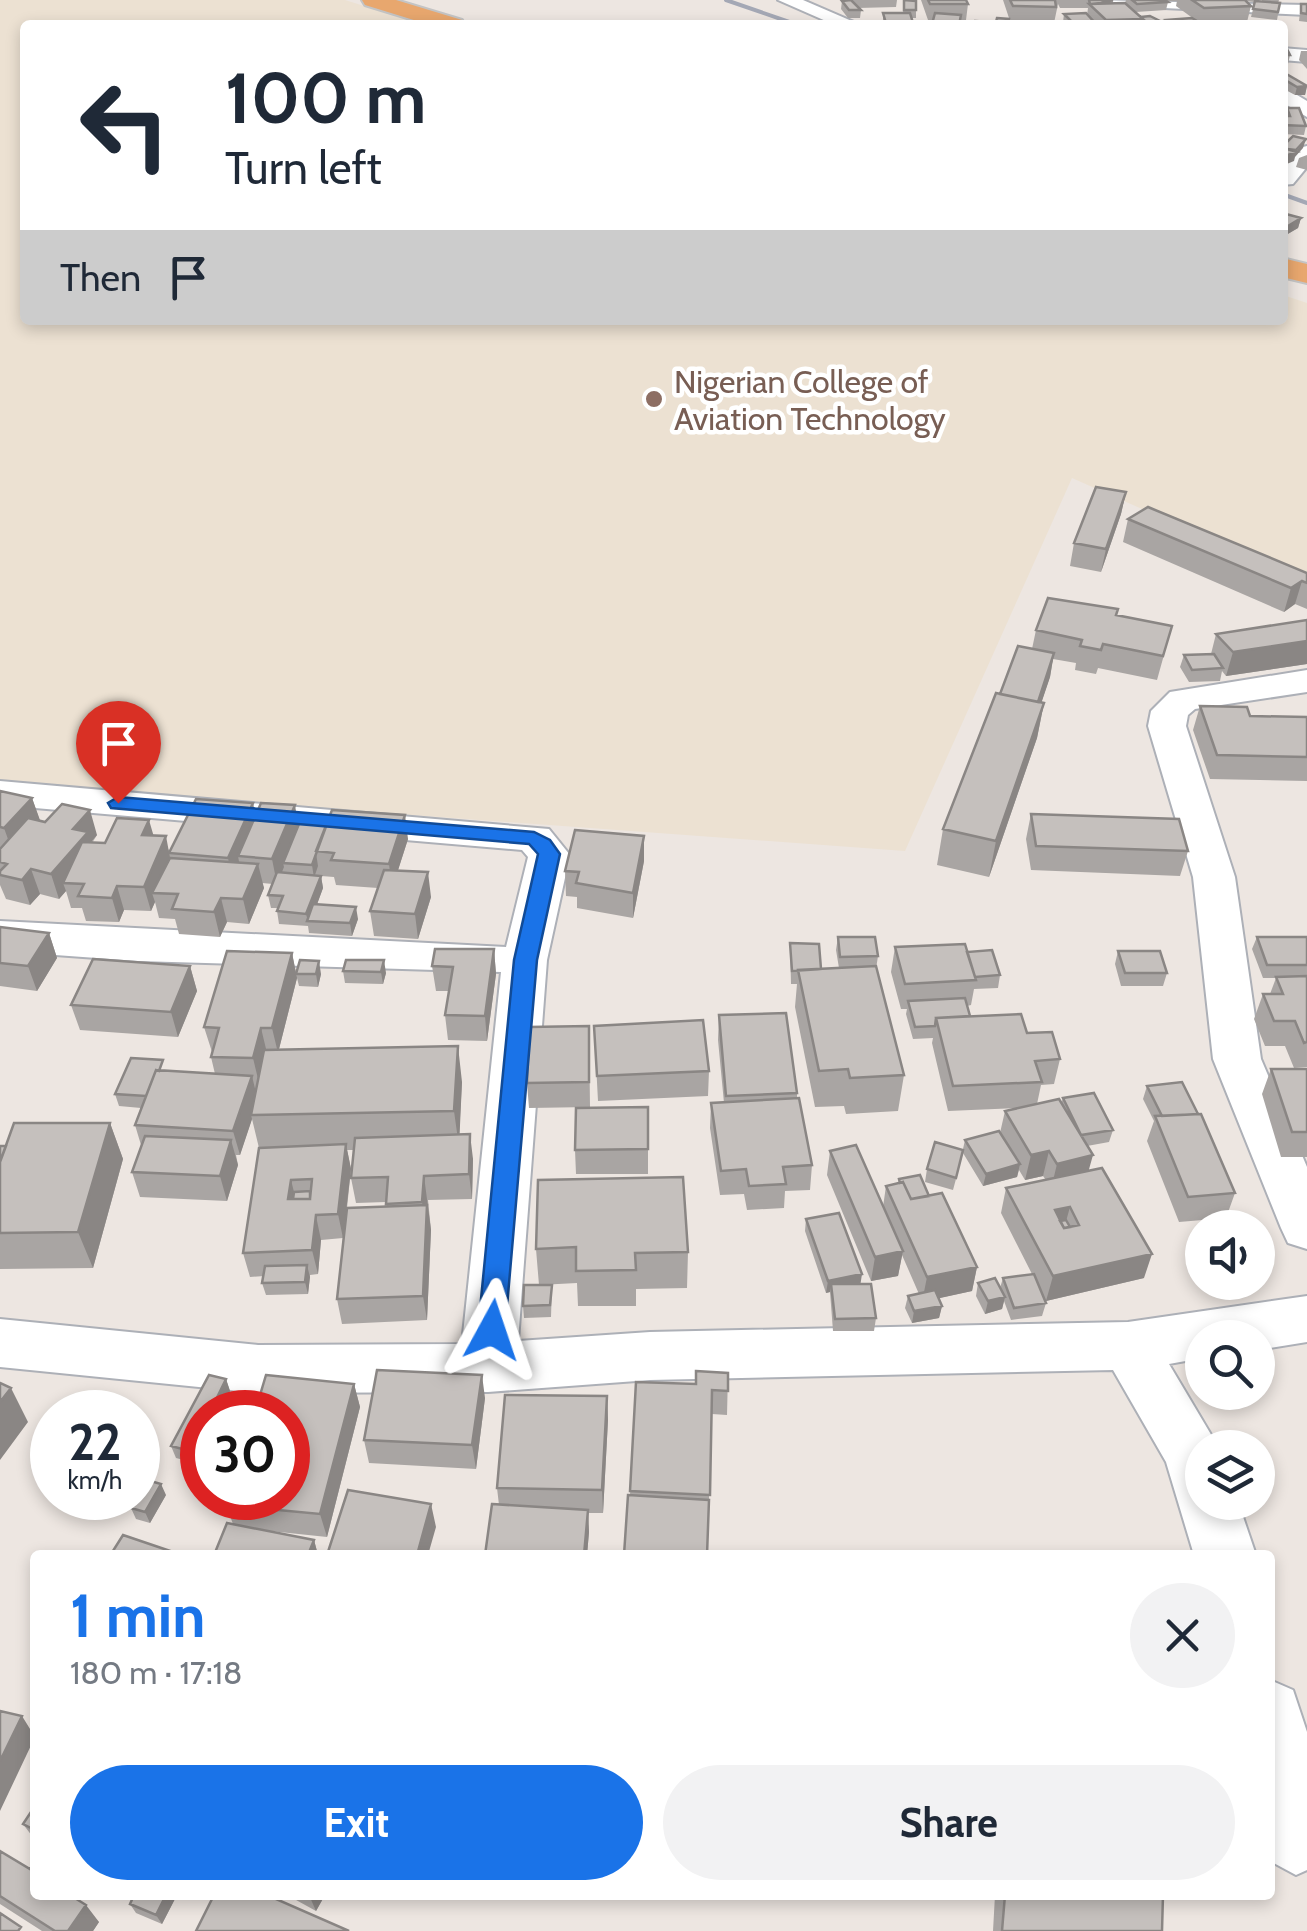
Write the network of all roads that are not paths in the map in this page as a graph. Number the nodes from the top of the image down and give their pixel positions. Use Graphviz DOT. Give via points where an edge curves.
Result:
graph roads {
  1 [pos="373,0"];
  2 [pos="402,0"];
  3 [pos="788,0"];
  4 [pos="801,0"];
  5 [pos="1102,0"];
  6 [pos="1163,1"];
  7 [pos="1307,10"];
  8 [pos="438,20"];
  9 [pos="467,20"];
  10 [pos="839,20"];
  11 [pos="1192,20"];
  12 [pos="1307,153"];
  13 [pos="1291,181"];
  14 [pos="1307,681"];
  15 [pos="0,793"];
  16 [pos="0,936"];
  17 [pos="526,960"];
  18 [pos="1307,1228"];
  19 [pos="1307,1319"];
  20 [pos="0,1343"];
  21 [pos="1128,1346"];
  22 [pos="488,1368"];
  23 [pos="1185,1442"];
  24 [pos="1214,1520"];
  25 [pos="1223,1550"];
  26 [pos="1275,1737"];
  27 [pos="1296,1840"];
  1 -- 8 [label="highway"];
  2 -- 9 [label="highway"];
  3 -- 4 [label="street"];
  3 -- 10 [label="street"];
  5 -- 6 [label="street"];
  6 -- 7 [label="street"];
  6 -- 11 [label="street"];
  12 -- 13 [label="street"];
  14 -- 18 [label="street" via="1183,700 1170,710 1167,726 1214,877 1237,1059"];
  15 -- 17 [label="street" via="534,838 549,854"];
  16 -- 17 [label="street"];
  17 -- 22 [label="street"];
  19 -- 21 [label="street"];
  20 -- 22 [label="street" via="258,1369"];
  21 -- 22 [label="street" via="650,1356"];
  21 -- 23 [label="street"];
  24 -- 25 [label="street"];
  26 -- 27 [label="street"];
}
